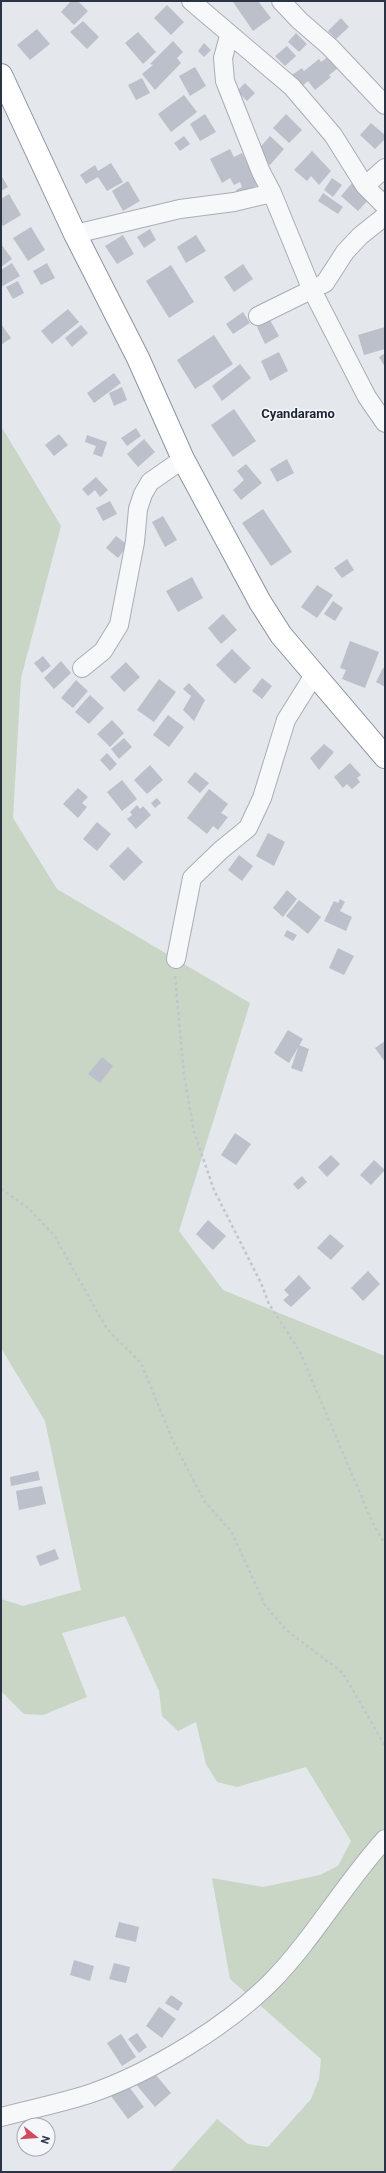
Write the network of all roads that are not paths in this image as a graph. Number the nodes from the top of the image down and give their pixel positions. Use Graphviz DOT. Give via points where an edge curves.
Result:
graph roads {
  1 [pos="191,1"];
  2 [pos="281,1"];
  3 [pos="229,36"];
  4 [pos="1,75"];
  5 [pos="385,105"];
  6 [pos="385,168"];
  7 [pos="365,186"];
  8 [pos="272,193"];
  9 [pos="385,206"];
  10 [pos="385,216"];
  11 [pos="74,234"];
  12 [pos="311,288"];
  13 [pos="258,316"];
  14 [pos="385,423"];
  15 [pos="183,459"];
  16 [pos="82,668"];
  17 [pos="314,675"];
  18 [pos="385,757"];
  19 [pos="176,959"];
  20 [pos="385,1839"];
  21 [pos="1,2117"];
  1 -- 3 [label="street"];
  2 -- 5 [label="street"];
  3 -- 7 [label="street" via="292,87 333,136"];
  3 -- 8 [label="street" via="223,58 225,81 261,172"];
  4 -- 11 [label="highway"];
  6 -- 7 [label="street"];
  7 -- 9 [label="street"];
  8 -- 11 [label="street" via="234,202 180,209"];
  8 -- 12 [label="street"];
  10 -- 12 [label="street" via="344,252 325,282"];
  11 -- 15 [label="highway" via="138,358"];
  12 -- 13 [label="street"];
  12 -- 14 [label="street" via="367,397"];
  15 -- 16 [label="street" via="150,482 143,494 138,509 135,542 119,625 103,651"];
  15 -- 17 [label="highway" via="260,602 281,635"];
  17 -- 18 [label="highway"];
  17 -- 19 [label="street" via="286,720 262,798 248,828 192,878"];
  20 -- 21 [label="street" via="310,1937 271,1982 186,2048 92,2093"];
}
